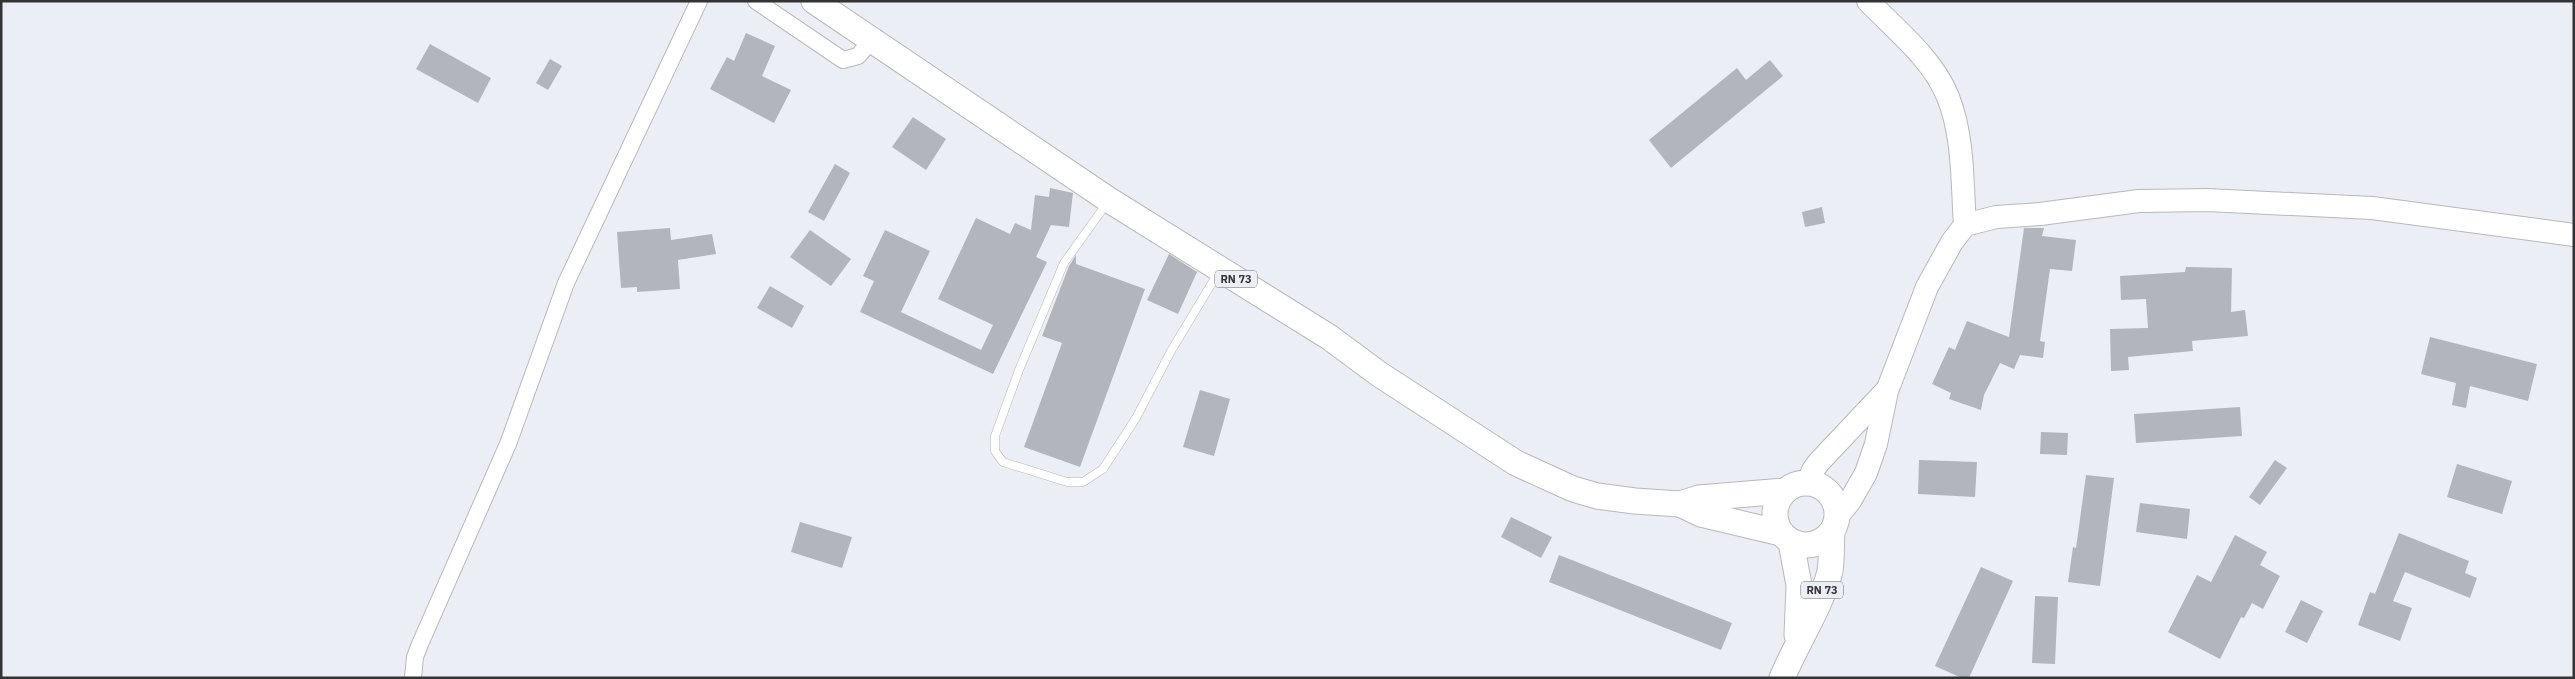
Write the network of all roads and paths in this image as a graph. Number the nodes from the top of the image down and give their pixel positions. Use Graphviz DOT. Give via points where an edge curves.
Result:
graph roads {
  1 [pos="699,1"];
  2 [pos="756,1"];
  3 [pos="814,1"];
  4 [pos="1868,1"];
  5 [pos="871,41"];
  6 [pos="1109,200"];
  7 [pos="1965,225"];
  8 [pos="2574,235"];
  9 [pos="1220,269"];
  10 [pos="1887,391"];
  11 [pos="1808,483"];
  12 [pos="1784,491"];
  13 [pos="1680,504"];
  14 [pos="1835,524"];
  15 [pos="1786,538"];
  16 [pos="1796,644"];
  17 [pos="413,678"];
  18 [pos="1782,678"];
  1 -- 17 [label="street" via="566,283 508,444 420,644"];
  2 -- 5 [label="street" via="843,60 858,56"];
  3 -- 5 [label="main road, RN 73"];
  4 -- 7 [label="main road" via="1930,67 1948,97 1961,163"];
  5 -- 6 [label="main road, RN 73"];
  6 -- 9 [label="main road, RN 73"];
  6 -- 9 [label="lane" via="1064,263 1019,370 995,436 995,451 1003,462 1067,482 1083,482 1103,469 1136,418"];
  7 -- 8 [label="main road" via="1996,218 2139,200 2207,200 2372,208"];
  7 -- 10 [label="main road" via="1926,287"];
  9 -- 13 [label="main road, RN 73" via="1516,463 1573,489 1597,496"];
  10 -- 11 [label="main road" via="1819,462"];
  10 -- 14 [label="main road" via="1866,474"];
  11 -- 12 [label="main road" via="1796,484"];
  11 -- 14 [label="main road" via="1830,495 1835,505"];
  12 -- 13 [label="main road, RN 73" via="1699,498"];
  12 -- 15 [label="main road" via="1775,512 1776,523"];
  13 -- 15 [label="main road, RN 73" via="1701,514"];
  14 -- 15 [label="main road" via="1827,538 1815,544 1801,545"];
  14 -- 16 [label="main road, RN 73" via="1829,572 1816,608"];
  15 -- 16 [label="main road, RN 73" via="1799,585"];
  16 -- 18 [label="main road, RN 73"];
}
